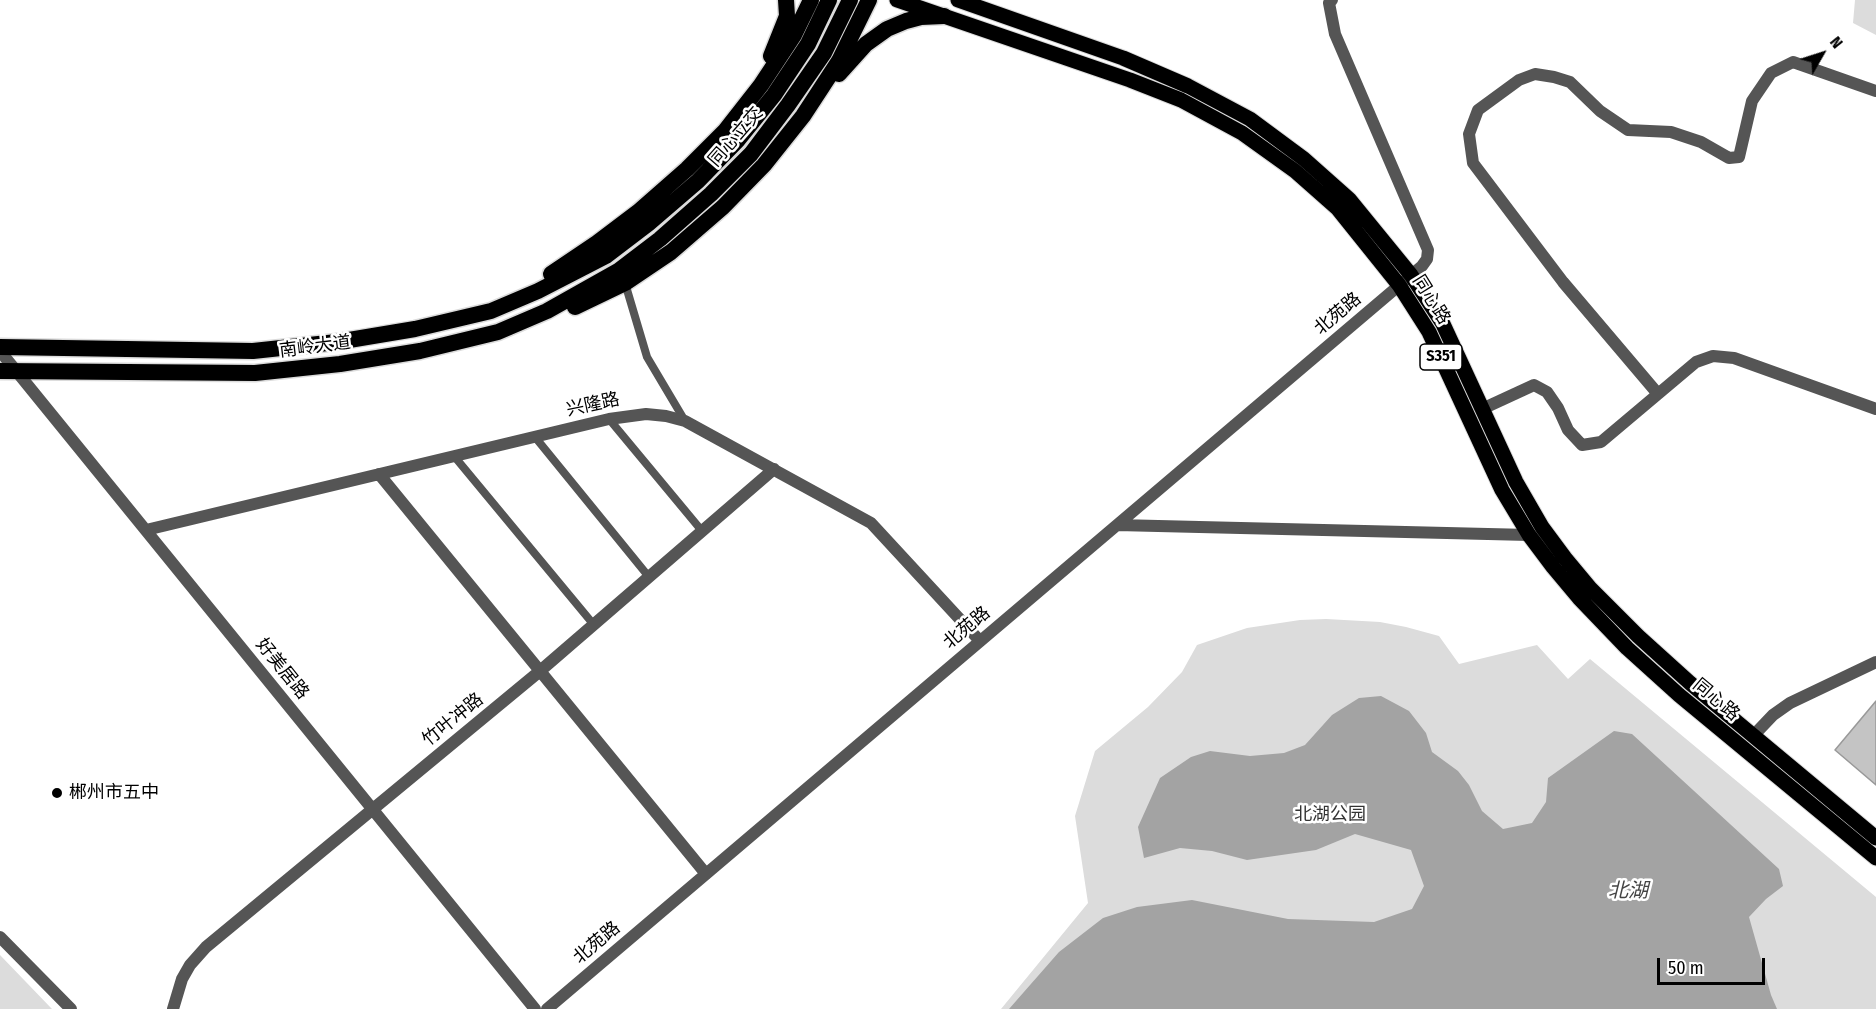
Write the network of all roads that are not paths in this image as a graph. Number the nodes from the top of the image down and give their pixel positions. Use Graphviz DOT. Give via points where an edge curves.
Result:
graph roads {
  1 [pos="786,0"];
  2 [pos="811,0"];
  3 [pos="829,0"];
  4 [pos="850,0"];
  5 [pos="869,0"];
  6 [pos="897,0"];
  7 [pos="958,0"];
  8 [pos="1332,0"];
  9 [pos="944,16"];
  10 [pos="761,85"];
  11 [pos="1876,91"];
  12 [pos="803,116"];
  13 [pos="606,256"];
  14 [pos="621,277"];
  15 [pos="1405,280"];
  16 [pos="490,311"];
  17 [pos="0,349"];
  18 [pos="8,372"];
  19 [pos="1659,394"];
  20 [pos="1482,409"];
  21 [pos="1876,409"];
  22 [pos="609,419"];
  23 [pos="685,421"];
  24 [pos="535,437"];
  25 [pos="454,456"];
  26 [pos="774,469"];
  27 [pos="379,474"];
  28 [pos="1117,525"];
  29 [pos="146,530"];
  30 [pos="702,531"];
  31 [pos="1529,535"];
  32 [pos="649,577"];
  33 [pos="594,625"];
  34 [pos="980,641"];
  35 [pos="1874,664"];
  36 [pos="540,671"];
  37 [pos="1753,736"];
  38 [pos="373,809"];
  39 [pos="1876,838"];
  40 [pos="1876,858"];
  41 [pos="706,874"];
  42 [pos="0,937"];
  43 [pos="71,1009"];
  44 [pos="173,1009"];
  45 [pos="535,1009"];
  46 [pos="547,1009"];
  1 -- 10 [label="highway" via="787,16"];
  2 -- 10 [label="highway" via="794,35"];
  3 -- 13 [label="highway, 同心立交" via="808,44 737,141 698,181"];
  4 -- 14 [label="highway, 同心立交" via="824,53 751,154"];
  5 -- 12 [label="highway" via="839,61"];
  6 -- 9 [label="main road, 同心路 / S351"];
  7 -- 15 [label="main road, 同心路 / S351" via="1123,58 1250,119 1349,199"];
  8 -- 15 [label="street, 北苑路" via="1329,3 1335,34 1428,250 1422,266"];
  9 -- 12 [label="highway" via="921,17 887,29 866,44"];
  9 -- 15 [label="main road, 同心路 / S351" via="1130,80 1180,100 1242,133 1295,171 1338,209"];
  10 -- 16 [label="highway" via="687,169 638,212"];
  11 -- 19 [label="street" via="1793,62 1772,73 1752,101 1739,157 1729,158 1701,142 1671,132 1628,130 1600,111 1570,82 1554,76 1534,74 1519,80 1478,110 1469,134 1473,163 1563,282"];
  12 -- 14 [label="highway" via="764,165 723,207 671,252"];
  13 -- 16 [label="highway, 南岭大道"];
  14 -- 18 [label="highway, 南岭大道" via="551,318 408,353 340,364 255,373"];
  14 -- 23 [label="lane" via="647,357"];
  15 -- 20 [label="main road, 同心路 / S351" via="1443,324"];
  15 -- 28 [label="street, 北苑路"];
  15 -- 31 [label="main road, 同心路 / S351" via="1502,490"];
  16 -- 17 [label="highway, 南岭大道" via="370,337 253,351"];
  17 -- 18 [label="street, 好美居路"];
  18 -- 29 [label="street, 好美居路"];
  19 -- 20 [label="street" via="1601,442 1582,445 1568,430 1547,392 1534,385"];
  19 -- 21 [label="street" via="1696,362 1713,356 1734,358"];
  20 -- 37 [label="main road, 同心路 / S351" via="1516,482 1565,558 1638,636"];
  22 -- 23 [label="street, 兴隆路" via="646,414"];
  22 -- 24 [label="street, 兴隆路"];
  22 -- 30 [label="lane"];
  23 -- 26 [label="street, 兴隆路"];
  24 -- 25 [label="street, 兴隆路"];
  24 -- 32 [label="lane"];
  25 -- 27 [label="street, 兴隆路"];
  25 -- 33 [label="lane"];
  26 -- 30 [label="street, 竹叶冲路"];
  26 -- 34 [label="street, 兴隆路" via="871,523"];
  27 -- 29 [label="street, 兴隆路"];
  27 -- 36 [label="street"];
  28 -- 31 [label="street"];
  28 -- 34 [label="street, 北苑路"];
  29 -- 38 [label="street, 好美居路"];
  30 -- 32 [label="street, 竹叶冲路"];
  31 -- 40 [label="main road, 同心路 / S351" via="1579,598 1627,648"];
  32 -- 33 [label="street, 竹叶冲路"];
  33 -- 36 [label="street, 竹叶冲路"];
  34 -- 41 [label="street, 北苑路"];
  35 -- 37 [label="street" via="1790,703"];
  36 -- 38 [label="street, 竹叶冲路"];
  36 -- 41 [label="street"];
  37 -- 39 [label="main road, 同心路 / S351"];
  38 -- 44 [label="street, 竹叶冲路" via="206,947 182,979"];
  38 -- 45 [label="street, 好美居路"];
  41 -- 46 [label="street, 北苑路"];
  42 -- 43 [label="street"];
}
